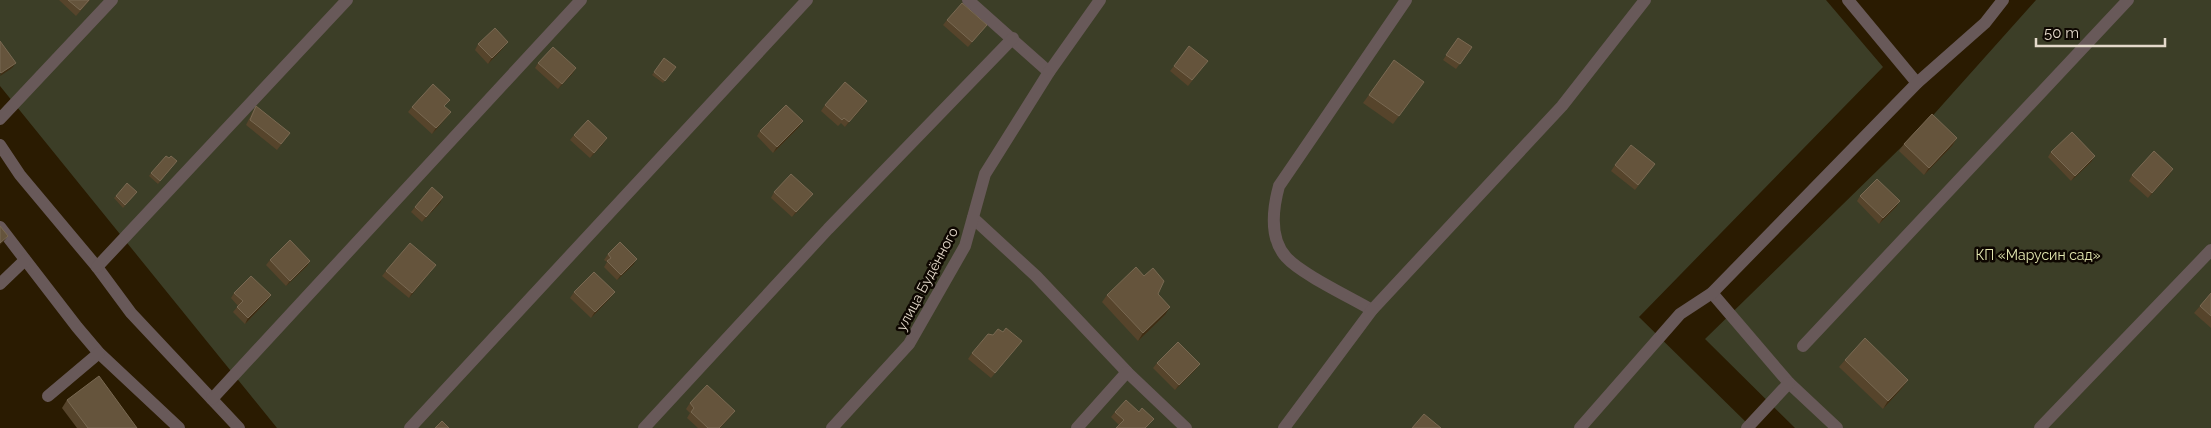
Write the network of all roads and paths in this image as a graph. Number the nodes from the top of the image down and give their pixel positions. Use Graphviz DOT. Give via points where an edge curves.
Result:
graph roads {
  1 [pos="112,0"];
  2 [pos="347,0"];
  3 [pos="581,0"];
  4 [pos="806,0"];
  5 [pos="968,0"];
  6 [pos="1100,0"];
  7 [pos="1406,0"];
  8 [pos="1645,0"];
  9 [pos="1848,0"];
  10 [pos="2003,0"];
  11 [pos="2128,0"];
  12 [pos="1013,38"];
  13 [pos="1049,72"];
  14 [pos="1917,83"];
  15 [pos="0,119"];
  16 [pos="0,145"];
  17 [pos="974,218"];
  18 [pos="0,227"];
  19 [pos="2211,250"];
  20 [pos="24,260"];
  21 [pos="97,267"];
  22 [pos="0,284"];
  23 [pos="1712,293"];
  24 [pos="1372,310"];
  25 [pos="1803,346"];
  26 [pos="99,353"];
  27 [pos="1127,372"];
  28 [pos="1789,383"];
  29 [pos="48,396"];
  30 [pos="212,399"];
  31 [pos="179,428"];
  32 [pos="240,428"];
  33 [pos="410,428"];
  34 [pos="644,428"];
  35 [pos="832,428"];
  36 [pos="1077,428"];
  37 [pos="1186,428"];
  38 [pos="1284,428"];
  39 [pos="1580,428"];
  40 [pos="1747,428"];
  41 [pos="1838,428"];
  42 [pos="2040,428"];
  1 -- 15 [label="street"];
  2 -- 21 [label="street"];
  3 -- 30 [label="street"];
  4 -- 33 [label="street"];
  5 -- 12 [label="street"];
  6 -- 13 [label="street, улица Будённого"];
  7 -- 24 [label="street" via="1279,186 1274,208 1275,235 1285,257"];
  8 -- 24 [label="street" via="1562,106"];
  9 -- 14 [label="street"];
  10 -- 14 [label="street" via="1985,22"];
  11 -- 25 [label="street"];
  12 -- 13 [label="street"];
  12 -- 34 [label="street" via="828,229"];
  13 -- 17 [label="street, улица Будённого" via="984,174"];
  14 -- 23 [label="street"];
  16 -- 21 [label="street" via="20,175"];
  17 -- 27 [label="street" via="1036,276"];
  17 -- 35 [label="street, улица Будённого" via="965,246 910,344"];
  18 -- 20 [label="street"];
  19 -- 42 [label="street"];
  20 -- 22 [label="street"];
  20 -- 26 [label="street"];
  21 -- 30 [label="street" via="131,313"];
  23 -- 28 [label="street"];
  23 -- 39 [label="street" via="1680,314"];
  24 -- 38 [label="street"];
  26 -- 29 [label="street"];
  26 -- 31 [label="street"];
  27 -- 36 [label="street"];
  27 -- 37 [label="street"];
  28 -- 40 [label="street"];
  28 -- 41 [label="street"];
  30 -- 32 [label="street"];
}
